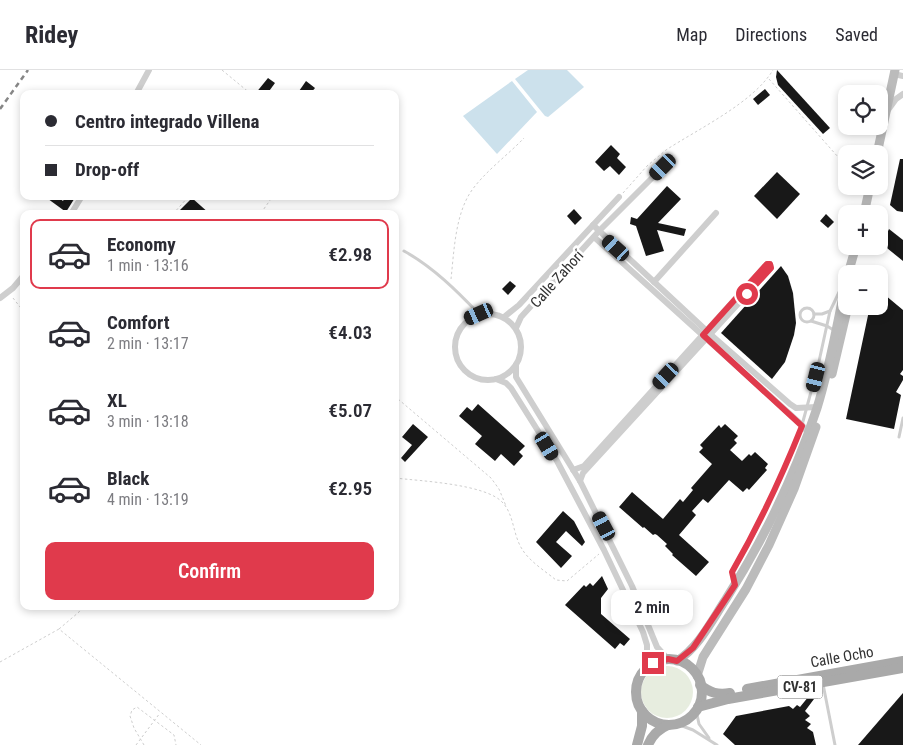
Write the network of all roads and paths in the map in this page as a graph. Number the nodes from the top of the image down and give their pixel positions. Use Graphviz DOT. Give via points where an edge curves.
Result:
graph roads {
  1 [pos="149,70"];
  2 [pos="222,70"];
  3 [pos="773,70"];
  4 [pos="898,73"];
  5 [pos="768,78"];
  6 [pos="138,90"];
  7 [pos="246,90"];
  8 [pos="903,94"];
  9 [pos="888,104"];
  10 [pos="888,109"];
  11 [pos="524,138"];
  12 [pos="838,157"];
  13 [pos="663,167"];
  14 [pos="619,197"];
  15 [pos="185,200"];
  16 [pos="177,210"];
  17 [pos="716,213"];
  18 [pos="593,225"];
  19 [pos="598,231"];
  20 [pos="594,237"];
  21 [pos="404,251"];
  22 [pos="20,279"];
  23 [pos="654,282"];
  24 [pos="450,285"];
  25 [pos="8,292"];
  26 [pos="838,292"];
  27 [pos="0,298"];
  28 [pos="20,307"];
  29 [pos="830,311"];
  30 [pos="479,314"];
  31 [pos="814,314"];
  32 [pos="842,315"];
  33 [pos="845,315"];
  34 [pos="504,317"];
  35 [pos="811,321"];
  36 [pos="828,326"];
  37 [pos="516,328"];
  38 [pos="707,334"];
  39 [pos="839,335"];
  40 [pos="516,365"];
  41 [pos="496,379"];
  42 [pos="399,400"];
  43 [pos="812,408"];
  44 [pos="903,418"];
  45 [pos="805,429"];
  46 [pos="899,437"];
  47 [pos="573,470"];
  48 [pos="399,478"];
  49 [pos="580,481"];
  50 [pos="506,508"];
  51 [pos="604,550"];
  52 [pos="80,610"];
  53 [pos="59,629"];
  54 [pos="672,660"];
  55 [pos="903,661"];
  56 [pos="0,662"];
  57 [pos="647,667"];
  58 [pos="903,668"];
  59 [pos="699,681"];
  60 [pos="823,683"];
  61 [pos="697,709"];
  62 [pos="642,711"];
  63 [pos="161,712"];
  64 [pos="154,720"];
  65 [pos="673,724"];
  66 [pos="140,740"];
  67 [pos="711,740"];
  68 [pos="136,745"];
  69 [pos="144,745"];
  70 [pos="176,745"];
  71 [pos="201,745"];
  72 [pos="637,745"];
  73 [pos="648,745"];
  74 [pos="717,745"];
  75 [pos="835,745"];
  1 -- 6 [label="street"];
  2 -- 7 [label="path"];
  3 -- 5 [label="path"];
  4 -- 9 [label="street"];
  5 -- 12 [label="path"];
  5 -- 14 [label="path" via="738,104 654,160"];
  8 -- 10 [label="street"];
  11 -- 24 [label="path" via="470,194 460,221"];
  13 -- 19 [label="street, Calle Zahorí"];
  14 -- 18 [label="street, Calle Zahorí"];
  15 -- 16 [label="path"];
  17 -- 23 [label="street"];
  18 -- 19 [label="street"];
  18 -- 34 [label="street, Calle Zahorí"];
  19 -- 20 [label="street, Calle Zahorí"];
  19 -- 23 [label="street"];
  20 -- 37 [label="street, Calle Zahorí" via="521,317"];
  20 -- 38 [label="street"];
  21 -- 24 [label="lane"];
  22 -- 25 [label="street"];
  23 -- 38 [label="street"];
  24 -- 30 [label="lane"];
  25 -- 27 [label="street"];
  25 -- 28 [label="path"];
  26 -- 29 [label="lane"];
  29 -- 31 [label="lane"];
  29 -- 36 [label="lane"];
  30 -- 34 [label="street"];
  30 -- 41 [label="street" via="470,318 457,334 456,355 460,364 475,378"];
  31 -- 35 [label="lane"];
  31 -- 35 [label="lane" via="808,308 802,310 802,319"];
  32 -- 39 [label="street"];
  33 -- 39 [label="street"];
  34 -- 37 [label="street"];
  35 -- 36 [label="lane"];
  36 -- 39 [label="lane"];
  36 -- 43 [label="lane"];
  37 -- 40 [label="street" via="522,347"];
  38 -- 38 [label="street" via="771,268 770,264 767,264"];
  38 -- 43 [label="street" via="790,404 796,408"];
  38 -- 45 [label="street"];
  38 -- 47 [label="street" via="584,466"];
  38 -- 49 [label="street" via="583,473"];
  39 -- 43 [label="street"];
  39 -- 59 [label="street" via="822,411 786,507 750,581 703,657"];
  40 -- 41 [label="street"];
  40 -- 47 [label="street" via="516,377"];
  41 -- 51 [label="street" via="506,383 518,398 557,461"];
  42 -- 50 [label="path" via="491,478"];
  43 -- 45 [label="street"];
  44 -- 46 [label="lane"];
  45 -- 54 [label="street" via="776,510 735,585 693,648"];
  47 -- 49 [label="street"];
  48 -- 50 [label="path" via="472,489 494,497"];
  49 -- 54 [label="street" via="610,537 657,647"];
  50 -- 51 [label="path" via="521,549 556,580 567,581"];
  51 -- 57 [label="street" via="646,638"];
  52 -- 53 [label="path"];
  53 -- 56 [label="path"];
  53 -- 63 [label="path"];
  54 -- 57 [label="main road"];
  54 -- 59 [label="main road" via="685,664"];
  55 -- 59 [label="main road, Calle Ocho / CV-81" via="724,694 711,692"];
  57 -- 62 [label="main road" via="637,683 637,702"];
  58 -- 60 [label="main road, Calle Ocho / CV-81"];
  59 -- 61 [label="main road" via="701,693"];
  60 -- 61 [label="main road, Calle Ocho / CV-81" via="728,699"];
  60 -- 75 [label="lane"];
  61 -- 65 [label="main road" via="688,719"];
  61 -- 67 [label="lane" via="699,724"];
  62 -- 65 [label="main road" via="653,721"];
  62 -- 72 [label="main road"];
  63 -- 64 [label="path"];
  63 -- 71 [label="path"];
  64 -- 66 [label="path"];
  64 -- 66 [label="path" via="137,707 132,710 130,716"];
  64 -- 70 [label="path" via="174,735"];
  65 -- 67 [label="lane" via="694,730"];
  65 -- 73 [label="main road" via="651,737"];
  66 -- 68 [label="path"];
  66 -- 69 [label="path"];
  67 -- 74 [label="lane"];
}
